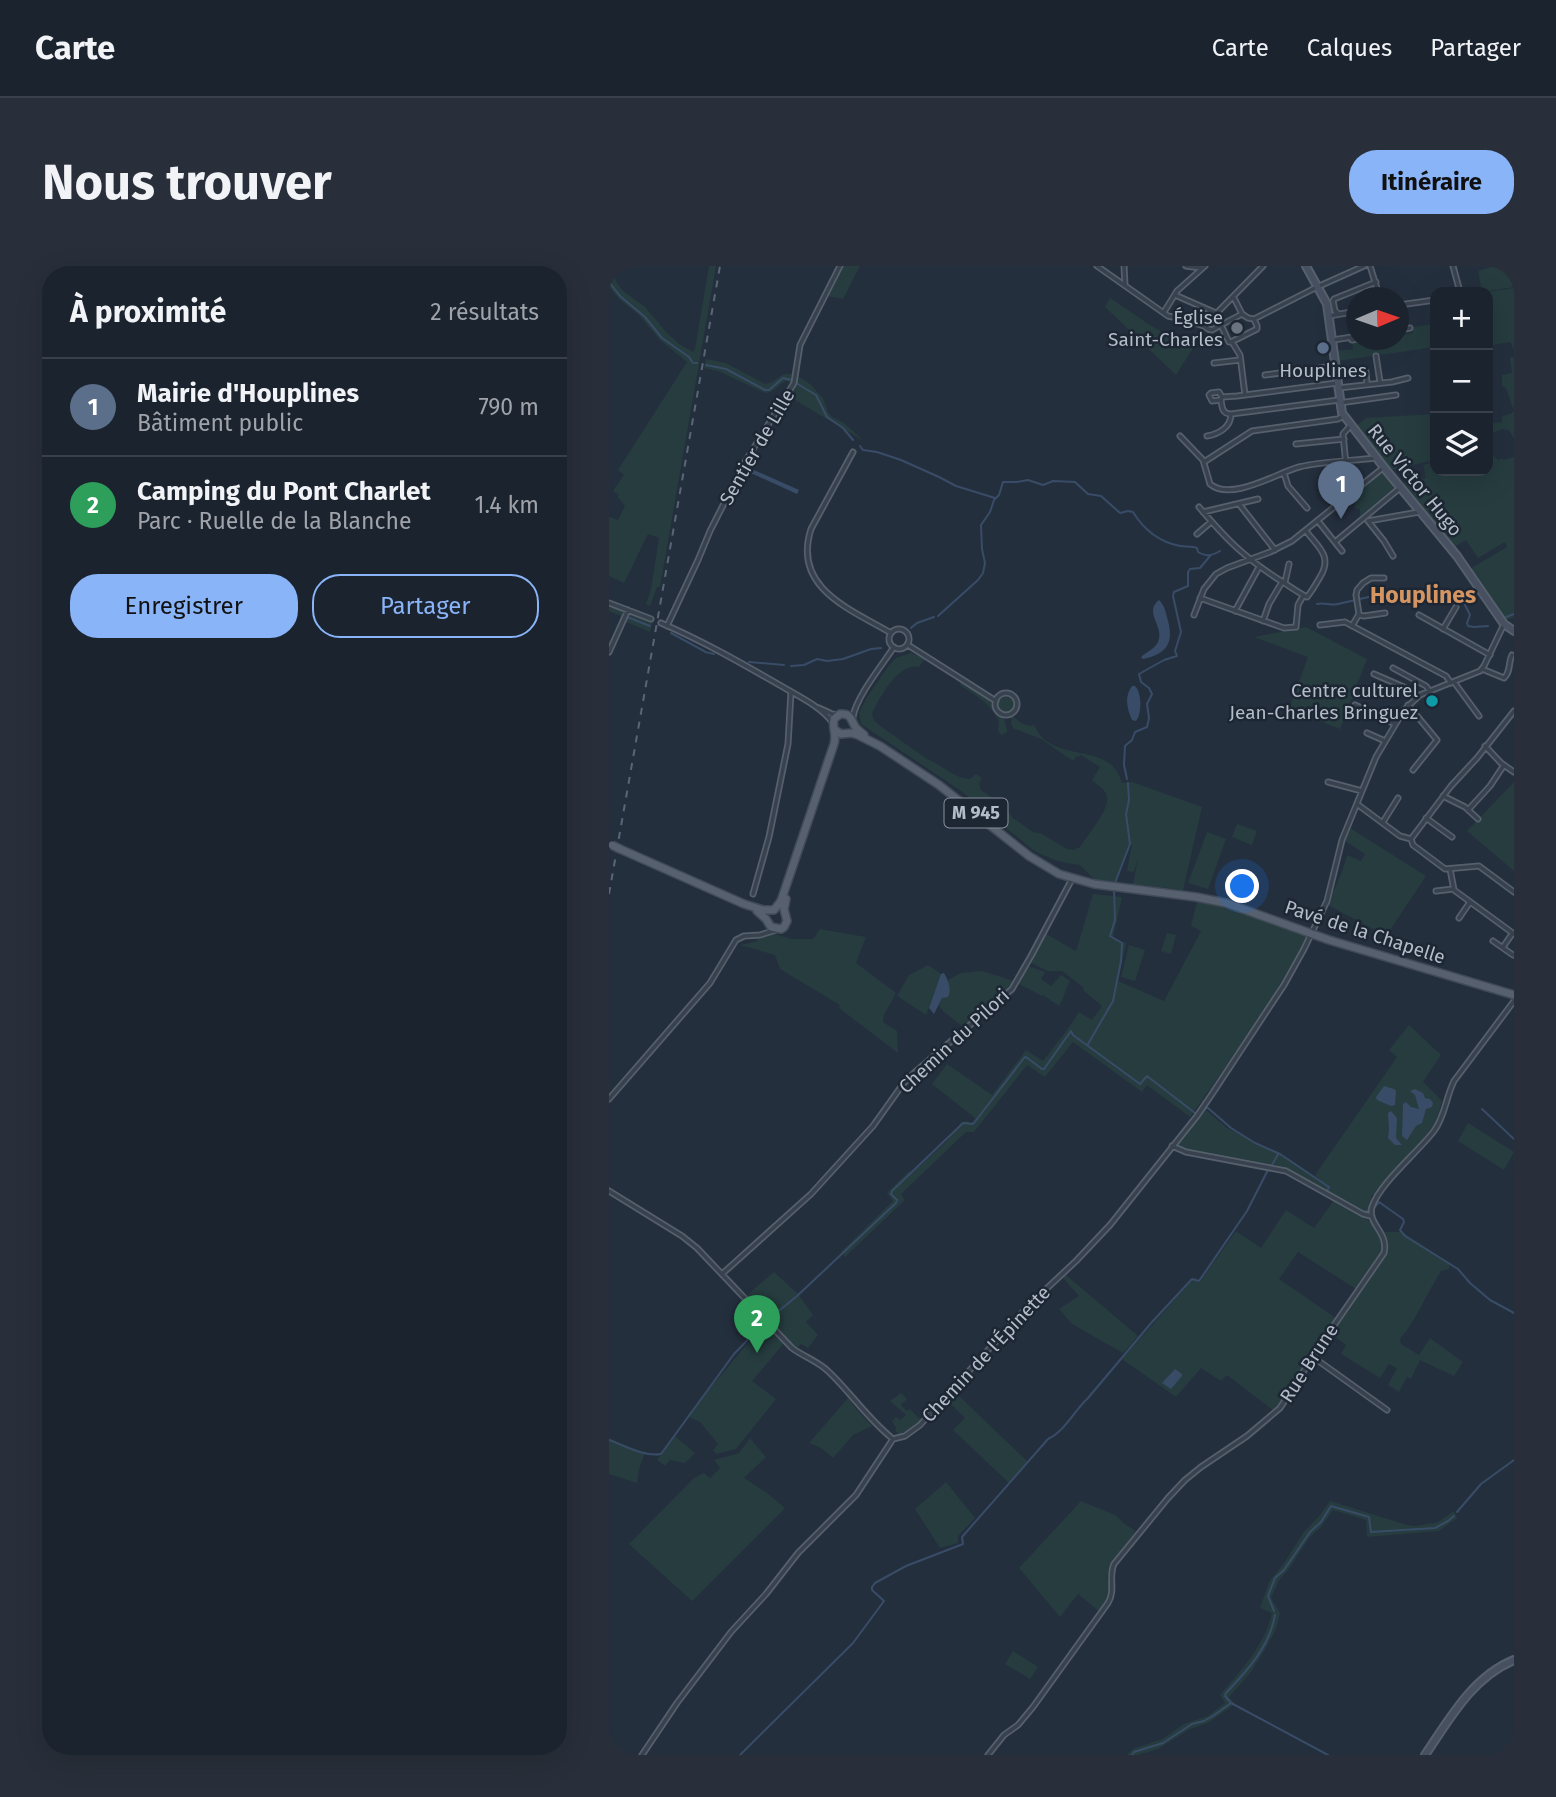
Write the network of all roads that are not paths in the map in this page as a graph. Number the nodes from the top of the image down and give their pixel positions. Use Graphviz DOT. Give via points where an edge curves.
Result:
graph roads {
  1 [pos="840,266"];
  2 [pos="1098,266"];
  3 [pos="1124,266"];
  4 [pos="1186,266"];
  5 [pos="1263,266"];
  6 [pos="1306,266"];
  7 [pos="1364,266"];
  8 [pos="1370,266"];
  9 [pos="1453,266"];
  10 [pos="1204,267"];
  11 [pos="1376,282"];
  12 [pos="1125,285"];
  13 [pos="1377,287"];
  14 [pos="1459,287"];
  15 [pos="1319,289"];
  16 [pos="1175,295"];
  17 [pos="1233,297"];
  18 [pos="1430,301"];
  19 [pos="1409,304"];
  20 [pos="1164,312"];
  21 [pos="1216,313"];
  22 [pos="1346,313"];
  23 [pos="1242,314"];
  24 [pos="1339,314"];
  25 [pos="1328,316"];
  26 [pos="1254,319"];
  27 [pos="1221,325"];
  28 [pos="1204,326"];
  29 [pos="1331,337"];
  30 [pos="1346,337"];
  31 [pos="1232,342"];
  32 [pos="1376,356"];
  33 [pos="1240,360"];
  34 [pos="1215,363"];
  35 [pos="1334,366"];
  36 [pos="1366,372"];
  37 [pos="1265,375"];
  38 [pos="1408,378"];
  39 [pos="1380,382"];
  40 [pos="1367,384"];
  41 [pos="1337,385"];
  42 [pos="1246,395"];
  43 [pos="1396,395"];
  44 [pos="1339,402"];
  45 [pos="1231,414"];
  46 [pos="1343,416"];
  47 [pos="1350,426"];
  48 [pos="1180,436"];
  49 [pos="1207,436"];
  50 [pos="1344,439"];
  51 [pos="1296,444"];
  52 [pos="853,452"];
  53 [pos="1376,458"];
  54 [pos="1204,462"];
  55 [pos="1346,462"];
  56 [pos="1384,467"];
  57 [pos="1284,473"];
  58 [pos="1327,486"];
  59 [pos="1401,487"];
  60 [pos="1352,493"];
  61 [pos="1258,499"];
  62 [pos="1345,499"];
  63 [pos="1239,503"];
  64 [pos="1307,508"];
  65 [pos="1421,512"];
  66 [pos="1366,519"];
  67 [pos="1318,521"];
  68 [pos="1212,522"];
  69 [pos="1306,531"];
  70 [pos="1197,534"];
  71 [pos="1335,541"];
  72 [pos="1276,550"];
  73 [pos="1342,551"];
  74 [pos="1393,556"];
  75 [pos="1249,559"];
  76 [pos="1289,564"];
  77 [pos="1259,567"];
  78 [pos="1384,578"];
  79 [pos="1283,583"];
  80 [pos="1306,596"];
  81 [pos="1200,598"];
  82 [pos="609,603"];
  83 [pos="1456,607"];
  84 [pos="628,610"];
  85 [pos="1234,611"];
  86 [pos="1385,613"];
  87 [pos="1194,615"];
  88 [pos="1359,615"];
  89 [pos="1419,615"];
  90 [pos="651,619"];
  91 [pos="1263,622"];
  92 [pos="660,623"];
  93 [pos="1504,624"];
  94 [pos="1320,625"];
  95 [pos="667,626"];
  96 [pos="1352,626"];
  97 [pos="1443,629"];
  98 [pos="1514,631"];
  99 [pos="891,633"];
  100 [pos="908,645"];
  101 [pos="894,647"];
  102 [pos="609,652"];
  103 [pos="1490,654"];
  104 [pos="1512,655"];
  105 [pos="1393,668"];
  106 [pos="1482,670"];
  107 [pos="1374,674"];
  108 [pos="1452,682"];
  109 [pos="1429,691"];
  110 [pos="791,692"];
  111 [pos="1418,696"];
  112 [pos="861,697"];
  113 [pos="802,698"];
  114 [pos="996,701"];
  115 [pos="1355,705"];
  116 [pos="1408,705"];
  117 [pos="1514,711"];
  118 [pos="841,714"];
  119 [pos="1479,716"];
  120 [pos="853,721"];
  121 [pos="1395,724"];
  122 [pos="834,726"];
  123 [pos="847,733"];
  124 [pos="1367,733"];
  125 [pos="1385,741"];
  126 [pos="872,742"];
  127 [pos="1485,746"];
  128 [pos="1504,765"];
  129 [pos="1413,770"];
  130 [pos="1514,772"];
  131 [pos="1328,782"];
  132 [pos="1362,791"];
  133 [pos="1443,796"];
  134 [pos="1398,798"];
  135 [pos="1357,804"];
  136 [pos="1468,810"];
  137 [pos="1426,818"];
  138 [pos="1478,819"];
  139 [pos="1382,823"];
  140 [pos="1452,837"];
  141 [pos="1411,839"];
  142 [pos="614,846"];
  143 [pos="1450,870"];
  144 [pos="1072,878"];
  145 [pos="1453,889"];
  146 [pos="1436,891"];
  147 [pos="1514,892"];
  148 [pos="753,894"];
  149 [pos="1470,902"];
  150 [pos="744,904"];
  151 [pos="773,910"];
  152 [pos="785,913"];
  153 [pos="1459,918"];
  154 [pos="767,922"];
  155 [pos="778,929"];
  156 [pos="1311,934"];
  157 [pos="1513,934"];
  158 [pos="754,935"];
  159 [pos="1493,941"];
  160 [pos="1503,947"];
  161 [pos="1513,956"];
  162 [pos="1514,995"];
  163 [pos="1514,1001"];
  164 [pos="609,1099"];
  165 [pos="1172,1146"];
  166 [pos="609,1191"];
  167 [pos="1371,1216"];
  168 [pos="722,1274"];
  169 [pos="1313,1357"];
  170 [pos="1387,1410"];
  171 [pos="893,1439"];
  172 [pos="1514,1660"];
  173 [pos="642,1755"];
  174 [pos="988,1755"];
  175 [pos="1425,1755"];
  1 -- 95 [label="street, Sentier de Lille" via="799,347 795,381 744,462"];
  2 -- 12 [label="street"];
  3 -- 12 [label="street"];
  4 -- 10 [label="street"];
  5 -- 17 [label="street"];
  6 -- 15 [label="main road, Rue Victor Hugo"];
  7 -- 15 [label="street"];
  8 -- 11 [label="street"];
  9 -- 14 [label="street"];
  10 -- 16 [label="street"];
  11 -- 13 [label="street"];
  11 -- 24 [label="street" via="1334,299"];
  12 -- 20 [label="street"];
  15 -- 25 [label="main road, Rue Victor Hugo"];
  15 -- 26 [label="street"];
  16 -- 20 [label="street"];
  16 -- 21 [label="street"];
  17 -- 21 [label="street"];
  17 -- 23 [label="street"];
  18 -- 19 [label="street"];
  20 -- 28 [label="street"];
  21 -- 28 [label="street"];
  22 -- 24 [label="street"];
  23 -- 26 [label="street"];
  23 -- 27 [label="street"];
  24 -- 25 [label="street"];
  25 -- 29 [label="main road, Rue Victor Hugo"];
  26 -- 31 [label="street" via="1257,329"];
  27 -- 28 [label="street" via="1212,330"];
  27 -- 31 [label="street"];
  29 -- 30 [label="street"];
  29 -- 35 [label="main road, Rue Victor Hugo"];
  31 -- 33 [label="street"];
  32 -- 39 [label="street"];
  33 -- 34 [label="street"];
  33 -- 42 [label="street"];
  35 -- 37 [label="street"];
  35 -- 41 [label="main road, Rue Victor Hugo"];
  36 -- 40 [label="street"];
  38 -- 39 [label="street"];
  39 -- 40 [label="street"];
  40 -- 41 [label="street"];
  41 -- 42 [label="street"];
  41 -- 44 [label="main road, Rue Victor Hugo"];
  42 -- 45 [label="street" via="1222,398 1223,411"];
  43 -- 44 [label="street"];
  44 -- 45 [label="street"];
  44 -- 46 [label="main road, Rue Victor Hugo"];
  45 -- 49 [label="street" via="1228,425"];
  46 -- 47 [label="main road, Rue Victor Hugo"];
  46 -- 54 [label="street" via="1254,430"];
  47 -- 50 [label="street"];
  47 -- 53 [label="main road, Rue Victor Hugo"];
  48 -- 54 [label="street"];
  50 -- 51 [label="street"];
  50 -- 55 [label="street"];
  52 -- 99 [label="street" via="811,528 809,564 817,584 832,597"];
  53 -- 55 [label="street"];
  53 -- 56 [label="main road, Rue Victor Hugo"];
  54 -- 57 [label="street" via="1212,486 1221,490"];
  55 -- 57 [label="street"];
  55 -- 60 [label="street"];
  56 -- 59 [label="main road, Rue Victor Hugo"];
  56 -- 60 [label="street"];
  57 -- 64 [label="street" via="1288,486"];
  58 -- 62 [label="street"];
  59 -- 65 [label="main road, Rue Victor Hugo"];
  59 -- 66 [label="street"];
  60 -- 62 [label="street"];
  61 -- 63 [label="street"];
  62 -- 67 [label="street"];
  63 -- 68 [label="street" via="1201,510"];
  63 -- 72 [label="street"];
  65 -- 66 [label="street"];
  65 -- 93 [label="main road, Rue Victor Hugo"];
  66 -- 71 [label="street"];
  66 -- 74 [label="street"];
  67 -- 69 [label="street"];
  67 -- 71 [label="street"];
  68 -- 70 [label="street"];
  68 -- 75 [label="street"];
  69 -- 72 [label="street"];
  69 -- 80 [label="street" via="1326,563"];
  71 -- 73 [label="street"];
  72 -- 75 [label="street"];
  75 -- 77 [label="street"];
  75 -- 81 [label="street" via="1216,574"];
  76 -- 79 [label="street"];
  77 -- 79 [label="street"];
  77 -- 85 [label="street"];
  78 -- 88 [label="street" via="1373,577 1357,590"];
  79 -- 80 [label="street"];
  79 -- 91 [label="street"];
  80 -- 91 [label="street" via="1298,605 1296,627"];
  81 -- 85 [label="street"];
  81 -- 87 [label="street"];
  82 -- 84 [label="street"];
  83 -- 97 [label="street"];
  84 -- 90 [label="street"];
  84 -- 102 [label="street"];
  85 -- 91 [label="street"];
  86 -- 88 [label="street"];
  88 -- 96 [label="street"];
  89 -- 97 [label="street"];
  92 -- 95 [label="street, Pavé de la Chapelle"];
  93 -- 98 [label="main road, Rue Victor Hugo"];
  93 -- 103 [label="street"];
  94 -- 96 [label="street" via="1341,622"];
  95 -- 110 [label="street, Pavé de la Chapelle"];
  96 -- 108 [label="street"];
  97 -- 103 [label="street"];
  99 -- 100 [label="street" via="907,632"];
  99 -- 101 [label="street"];
  100 -- 101 [label="street"];
  100 -- 114 [label="street"];
  101 -- 112 [label="street"];
  103 -- 106 [label="street"];
  104 -- 106 [label="street, Chemin de l'Épinette" via="1504,678"];
  105 -- 109 [label="street"];
  106 -- 108 [label="street, Chemin de l'Épinette"];
  107 -- 111 [label="street"];
  108 -- 109 [label="street, Chemin de l'Épinette"];
  108 -- 119 [label="street"];
  109 -- 111 [label="street, Chemin de l'Épinette"];
  110 -- 113 [label="street, Pavé de la Chapelle"];
  110 -- 148 [label="street" via="788,744"];
  111 -- 116 [label="street, Chemin de l'Épinette"];
  112 -- 118 [label="street"];
  112 -- 120 [label="street"];
  113 -- 118 [label="street" via="829,713"];
  113 -- 122 [label="street, Pavé de la Chapelle"];
  114 -- 114 [label="street" via="1004,715 1016,706 1007,694"];
  115 -- 121 [label="street"];
  116 -- 121 [label="street, Chemin de l'Épinette"];
  116 -- 129 [label="street" via="1437,739"];
  117 -- 127 [label="street"];
  118 -- 120 [label="main road, Pavé de la Chapelle"];
  118 -- 122 [label="main road"];
  120 -- 123 [label="main road"];
  120 -- 126 [label="main road, Pavé de la Chapelle / M 945"];
  121 -- 125 [label="street, Chemin de l'Épinette"];
  122 -- 123 [label="main road, Pavé de la Chapelle" via="839,733"];
  122 -- 151 [label="main road" via="831,754 781,901"];
  123 -- 126 [label="main road, Pavé de la Chapelle / M 945"];
  123 -- 152 [label="main road" via="838,744"];
  124 -- 125 [label="street"];
  125 -- 132 [label="street, Chemin de l'Épinette"];
  126 -- 144 [label="main road, Pavé de la Chapelle / M 945" via="951,794 1036,861"];
  127 -- 128 [label="street"];
  127 -- 133 [label="street"];
  128 -- 130 [label="street"];
  128 -- 136 [label="street"];
  131 -- 132 [label="street"];
  132 -- 135 [label="street, Chemin de l'Épinette"];
  133 -- 136 [label="street"];
  133 -- 137 [label="street"];
  134 -- 139 [label="street"];
  135 -- 139 [label="street"];
  135 -- 156 [label="street, Chemin de l'Épinette"];
  136 -- 138 [label="street"];
  137 -- 140 [label="street"];
  137 -- 141 [label="street"];
  139 -- 141 [label="street"];
  141 -- 143 [label="street"];
  142 -- 150 [label="main road"];
  143 -- 145 [label="street"];
  143 -- 147 [label="street" via="1479,866"];
  144 -- 156 [label="main road, Pavé de la Chapelle / M 945" via="1222,902"];
  144 -- 168 [label="street, Chemin du Pilori" via="1012,989 914,1073 811,1194"];
  145 -- 146 [label="street"];
  145 -- 149 [label="street"];
  149 -- 153 [label="street"];
  149 -- 157 [label="street"];
  150 -- 151 [label="main road"];
  150 -- 154 [label="main road"];
  151 -- 152 [label="main road"];
  151 -- 154 [label="main road"];
  152 -- 155 [label="main road" via="786,924"];
  154 -- 155 [label="main road"];
  154 -- 158 [label="street" via="764,931"];
  155 -- 158 [label="street"];
  156 -- 162 [label="main road, Pavé de la Chapelle / M 945"];
  156 -- 165 [label="street, Chemin de l'Épinette" via="1261,1020"];
  157 -- 160 [label="street"];
  158 -- 164 [label="street" via="736,940 710,983"];
  159 -- 160 [label="street"];
  160 -- 161 [label="street"];
  163 -- 167 [label="street" via="1454,1081 1437,1127 1382,1191"];
  165 -- 167 [label="street" via="1283,1170"];
  165 -- 171 [label="street, Chemin de l'Épinette" via="1083,1255 1027,1307 920,1425"];
  166 -- 168 [label="street" via="682,1236"];
  167 -- 169 [label="street, Rue Brune" via="1384,1238 1384,1253"];
  168 -- 171 [label="street" via="798,1353 826,1369"];
  169 -- 170 [label="street"];
  169 -- 174 [label="street, Rue Brune" via="1277,1411 1189,1476 1127,1546 1112,1568 1113,1593 1108,1603 1040,1699"];
  171 -- 173 [label="street, Chemin de l'Épinette" via="856,1496 794,1558 731,1632"];
  172 -- 175 [label="main road" via="1470,1692"];
}
